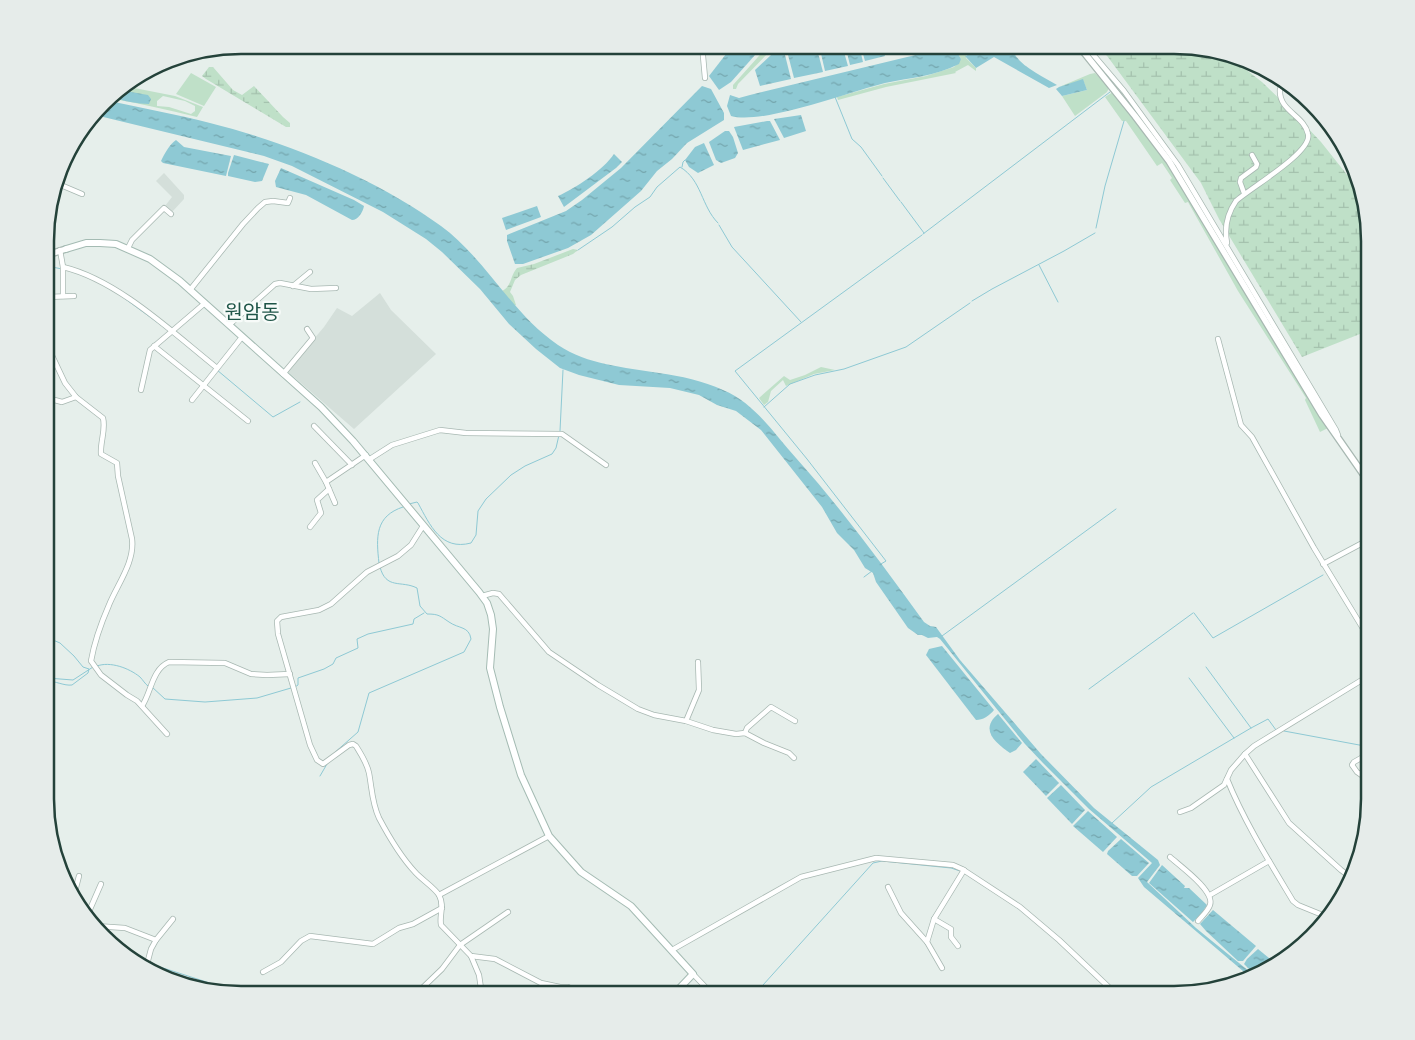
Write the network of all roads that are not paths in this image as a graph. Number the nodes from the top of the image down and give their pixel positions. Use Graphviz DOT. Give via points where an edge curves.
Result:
graph roads {
  1 [pos="703,54"];
  2 [pos="1085,54"];
  3 [pos="1092,54"];
  4 [pos="706,78"];
  5 [pos="1281,87"];
  6 [pos="1252,155"];
  7 [pos="62,186"];
  8 [pos="1244,193"];
  9 [pos="82,194"];
  10 [pos="290,198"];
  11 [pos="171,214"];
  12 [pos="128,248"];
  13 [pos="63,249"];
  14 [pos="1229,249"];
  15 [pos="54,252"];
  16 [pos="63,266"];
  17 [pos="310,272"];
  18 [pos="293,286"];
  19 [pos="336,288"];
  20 [pos="190,290"];
  21 [pos="63,296"];
  22 [pos="74,296"];
  23 [pos="54,297"];
  24 [pos="205,303"];
  25 [pos="228,325"];
  26 [pos="307,329"];
  27 [pos="172,331"];
  28 [pos="242,337"];
  29 [pos="1218,339"];
  30 [pos="154,346"];
  31 [pos="54,360"];
  32 [pos="217,368"];
  33 [pos="283,374"];
  34 [pos="204,385"];
  35 [pos="141,390"];
  36 [pos="76,397"];
  37 [pos="54,400"];
  38 [pos="192,400"];
  39 [pos="248,421"];
  40 [pos="314,426"];
  41 [pos="1339,439"];
  42 [pos="368,457"];
  43 [pos="315,463"];
  44 [pos="606,464"];
  45 [pos="352,465"];
  46 [pos="1361,471"];
  47 [pos="326,482"];
  48 [pos="328,489"];
  49 [pos="334,503"];
  50 [pos="423,526"];
  51 [pos="310,527"];
  52 [pos="1361,544"];
  53 [pos="1323,564"];
  54 [pos="482,596"];
  55 [pos="1361,621"];
  56 [pos="698,662"];
  57 [pos="290,674"];
  58 [pos="1361,681"];
  59 [pos="142,706"];
  60 [pos="686,721"];
  61 [pos="795,721"];
  62 [pos="745,732"];
  63 [pos="167,734"];
  64 [pos="1244,754"];
  65 [pos="794,758"];
  66 [pos="1361,758"];
  67 [pos="1361,775"];
  68 [pos="1227,778"];
  69 [pos="1180,812"];
  70 [pos="549,836"];
  71 [pos="1170,857"];
  72 [pos="1269,860"];
  73 [pos="964,870"];
  74 [pos="1346,874"];
  75 [pos="79,876"];
  76 [pos="101,884"];
  77 [pos="888,887"];
  78 [pos="76,888"];
  79 [pos="439,894"];
  80 [pos="1210,895"];
  81 [pos="442,908"];
  82 [pos="90,910"];
  83 [pos="508,912"];
  84 [pos="1322,915"];
  85 [pos="173,919"];
  86 [pos="934,919"];
  87 [pos="1198,921"];
  88 [pos="103,926"];
  89 [pos="156,940"];
  90 [pos="928,942"];
  91 [pos="460,945"];
  92 [pos="958,946"];
  93 [pos="672,950"];
  94 [pos="471,956"];
  95 [pos="148,961"];
  96 [pos="942,968"];
  97 [pos="263,972"];
  98 [pos="693,974"];
  99 [pos="424,986"];
  100 [pos="481,986"];
  101 [pos="555,986"];
  102 [pos="682,986"];
  103 [pos="704,986"];
  104 [pos="1108,986"];
  1 -- 4 [label="street"];
  2 -- 41 [label="street" via="1169,161"];
  3 -- 14 [label="street" via="1124,91 1173,158"];
  5 -- 8 [label="street" via="1281,103 1304,126 1309,140 1298,154"];
  6 -- 8 [label="street" via="1257,164 1241,178"];
  7 -- 9 [label="street"];
  8 -- 14 [label="street" via="1231,208 1226,225"];
  10 -- 20 [label="street" via="288,203 273,200 258,208"];
  11 -- 12 [label="street" via="164,208"];
  12 -- 13 [label="main road" via="100,242"];
  12 -- 20 [label="main road" via="150,259"];
  13 -- 15 [label="street"];
  13 -- 16 [label="street"];
  14 -- 41 [label="street"];
  16 -- 21 [label="street"];
  16 -- 27 [label="street" via="79,270 111,287"];
  17 -- 18 [label="street"];
  18 -- 19 [label="street"];
  18 -- 25 [label="street" via="280,283 271,286"];
  20 -- 24 [label="main road"];
  21 -- 22 [label="street"];
  21 -- 23 [label="street"];
  24 -- 25 [label="main road"];
  24 -- 27 [label="street"];
  25 -- 28 [label="main road"];
  26 -- 33 [label="street" via="313,338"];
  27 -- 30 [label="street"];
  27 -- 32 [label="street"];
  28 -- 32 [label="street"];
  28 -- 33 [label="main road"];
  29 -- 53 [label="street" via="1241,425 1252,437"];
  30 -- 34 [label="street"];
  30 -- 35 [label="street" via="150,350"];
  31 -- 36 [label="street"];
  32 -- 34 [label="street"];
  33 -- 42 [label="main road" via="321,407"];
  34 -- 38 [label="street"];
  34 -- 39 [label="street"];
  36 -- 37 [label="street" via="62,402"];
  36 -- 59 [label="street" via="102,418 101,454 117,463 132,544 91,661 101,675"];
  40 -- 45 [label="street"];
  41 -- 46 [label="street"];
  42 -- 44 [label="street" via="392,445 440,430 562,434"];
  42 -- 45 [label="street"];
  42 -- 50 [label="main road"];
  43 -- 47 [label="street"];
  45 -- 47 [label="street"];
  47 -- 48 [label="street"];
  48 -- 49 [label="street"];
  48 -- 51 [label="street" via="317,500 321,512"];
  50 -- 54 [label="main road"];
  50 -- 57 [label="street" via="411,545 398,556 367,572 331,604 277,621"];
  52 -- 53 [label="street"];
  53 -- 55 [label="street"];
  54 -- 60 [label="street" via="499,594 548,652 598,685 638,709"];
  54 -- 70 [label="main road" via="489,609 493,629 490,668 500,707 521,775"];
  56 -- 60 [label="street" via="699,690"];
  57 -- 59 [label="street" via="251,674 225,663 169,662 163,665"];
  57 -- 79 [label="street" via="317,760 323,764 350,745 356,746 369,771 372,800 380,819 409,866"];
  58 -- 64 [label="street"];
  59 -- 63 [label="street"];
  60 -- 62 [label="street" via="713,730 736,734"];
  61 -- 62 [label="street" via="771,707"];
  62 -- 65 [label="street"];
  64 -- 68 [label="street"];
  64 -- 74 [label="street" via="1290,822"];
  66 -- 67 [label="street" via="1352,766"];
  68 -- 69 [label="street" via="1224,786"];
  68 -- 72 [label="street"];
  70 -- 79 [label="street"];
  70 -- 93 [label="main road" via="582,872 631,906"];
  71 -- 80 [label="street"];
  72 -- 80 [label="street"];
  72 -- 84 [label="street" via="1293,900"];
  73 -- 86 [label="street"];
  73 -- 93 [label="street" via="953,865 876,858 802,877"];
  73 -- 104 [label="street" via="1020,907"];
  75 -- 78 [label="street"];
  76 -- 82 [label="street"];
  77 -- 90 [label="street" via="901,913"];
  79 -- 81 [label="street"];
  80 -- 87 [label="street" via="1210,907"];
  81 -- 91 [label="street" via="441,925"];
  81 -- 97 [label="street" via="373,944 310,936 281,962"];
  83 -- 91 [label="street"];
  85 -- 89 [label="street"];
  86 -- 90 [label="street"];
  86 -- 92 [label="street" via="952,929 951,937"];
  88 -- 89 [label="street" via="126,928"];
  89 -- 95 [label="street"];
  90 -- 96 [label="street"];
  91 -- 94 [label="street"];
  91 -- 99 [label="street"];
  93 -- 98 [label="main road"];
  94 -- 100 [label="street"];
  94 -- 101 [label="street" via="495,959 541,983"];
  98 -- 102 [label="main road"];
  98 -- 103 [label="street"];
}
